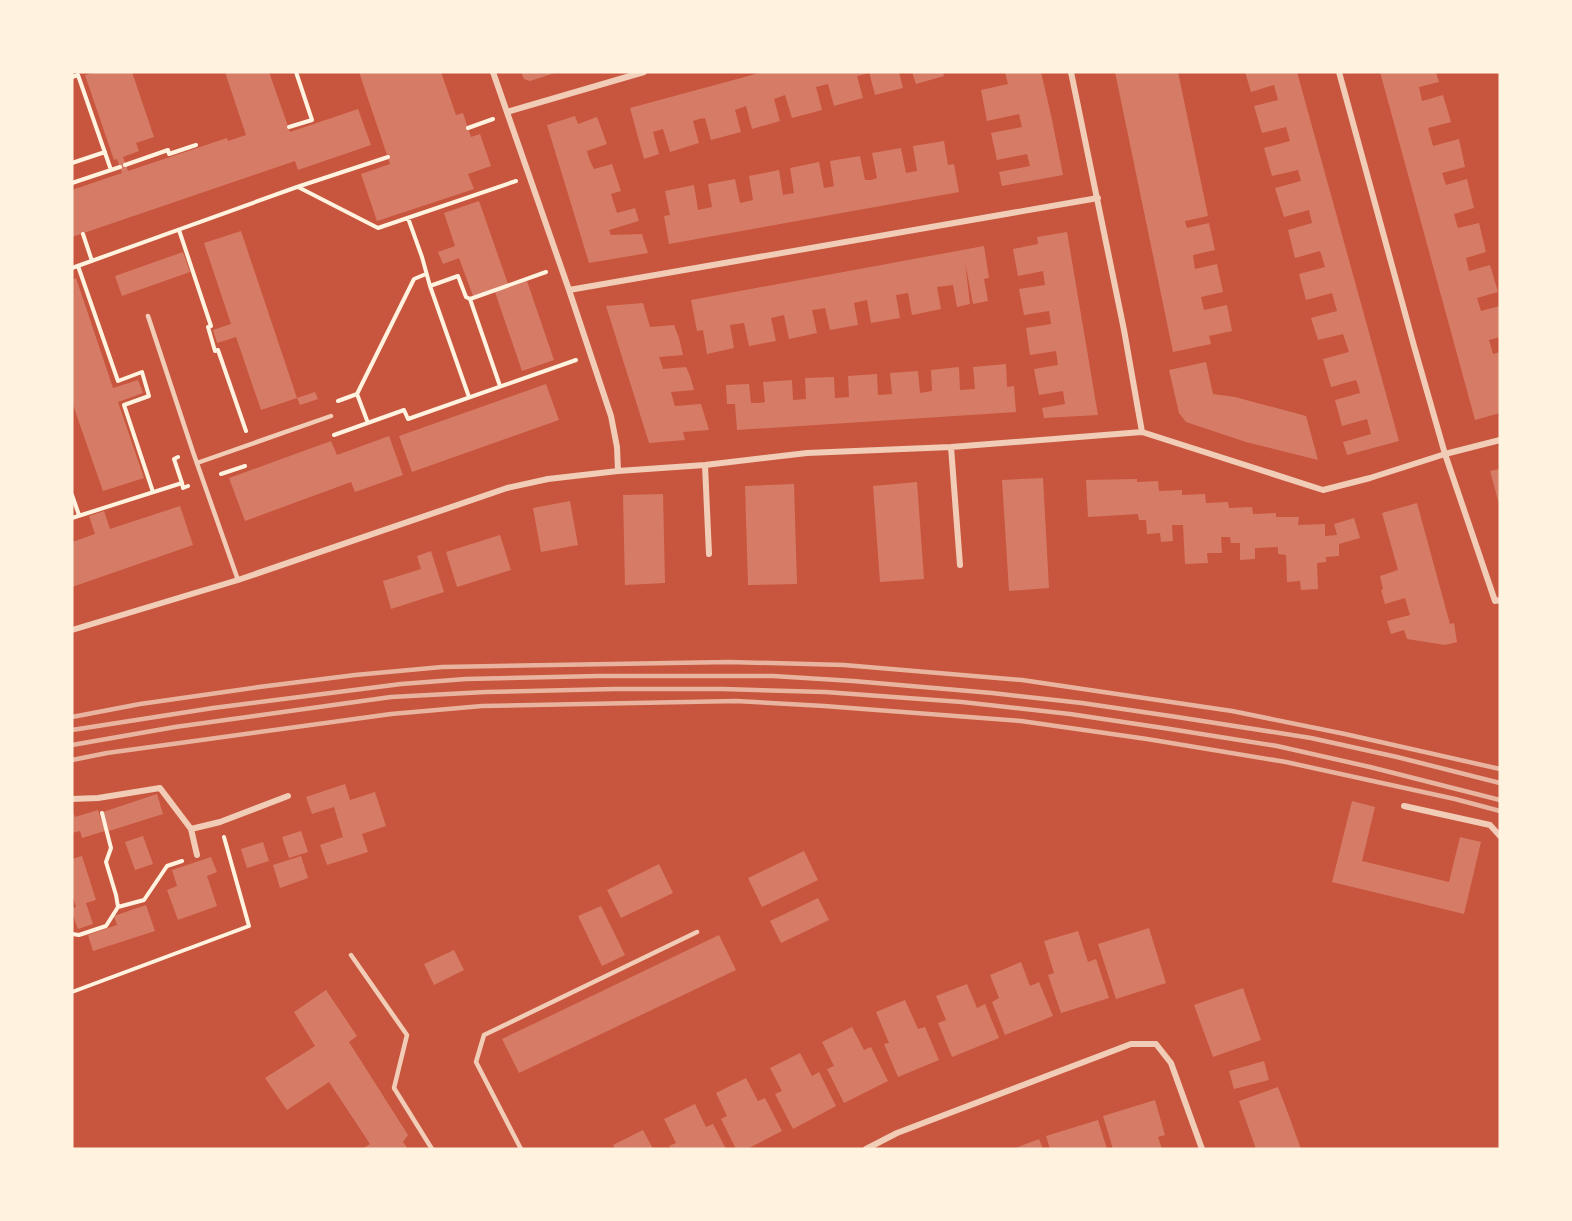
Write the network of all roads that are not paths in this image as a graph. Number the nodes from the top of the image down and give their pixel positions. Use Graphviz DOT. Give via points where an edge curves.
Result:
graph roads {
  1 [pos="493,72"];
  2 [pos="644,72"];
  3 [pos="1071,72"];
  4 [pos="1339,72"];
  5 [pos="507,112"];
  6 [pos="1098,198"];
  7 [pos="569,290"];
  8 [pos="148,316"];
  9 [pos="331,416"];
  10 [pos="1142,432"];
  11 [pos="1500,440"];
  12 [pos="951,447"];
  13 [pos="1445,454"];
  14 [pos="197,464"];
  15 [pos="705,465"];
  16 [pos="618,471"];
  17 [pos="709,554"];
  18 [pos="960,565"];
  19 [pos="238,580"];
  20 [pos="1500,600"];
  21 [pos="72,630"];
  22 [pos="288,796"];
  23 [pos="72,799"];
  24 [pos="1404,806"];
  25 [pos="191,829"];
  26 [pos="1500,836"];
  27 [pos="197,855"];
  28 [pos="698,932"];
  29 [pos="351,955"];
  30 [pos="432,1149"];
  31 [pos="521,1149"];
  32 [pos="866,1149"];
  33 [pos="1202,1149"];
  1 -- 5 [label="street"];
  2 -- 5 [label="street"];
  3 -- 6 [label="street"];
  4 -- 13 [label="street"];
  5 -- 7 [label="street"];
  6 -- 7 [label="street"];
  6 -- 10 [label="street"];
  7 -- 16 [label="street" via="611,416"];
  8 -- 14 [label="lane"];
  9 -- 14 [label="lane"];
  10 -- 12 [label="street"];
  10 -- 13 [label="street" via="1323,490"];
  11 -- 13 [label="street"];
  12 -- 15 [label="street" via="807,453"];
  12 -- 18 [label="street"];
  13 -- 20 [label="street" via="1496,601"];
  14 -- 19 [label="lane"];
  15 -- 16 [label="street"];
  15 -- 17 [label="street"];
  16 -- 19 [label="street" via="548,478 507,488"];
  19 -- 21 [label="street"];
  22 -- 25 [label="street"];
  23 -- 25 [label="street" via="160,788"];
  24 -- 26 [label="street" via="1490,825"];
  25 -- 27 [label="street"];
  28 -- 31 [label="lane" via="484,1035 476,1062"];
  29 -- 30 [label="lane" via="407,1035 394,1088"];
  32 -- 33 [label="street" via="897,1133 1131,1044 1156,1044 1170,1063"];
}
